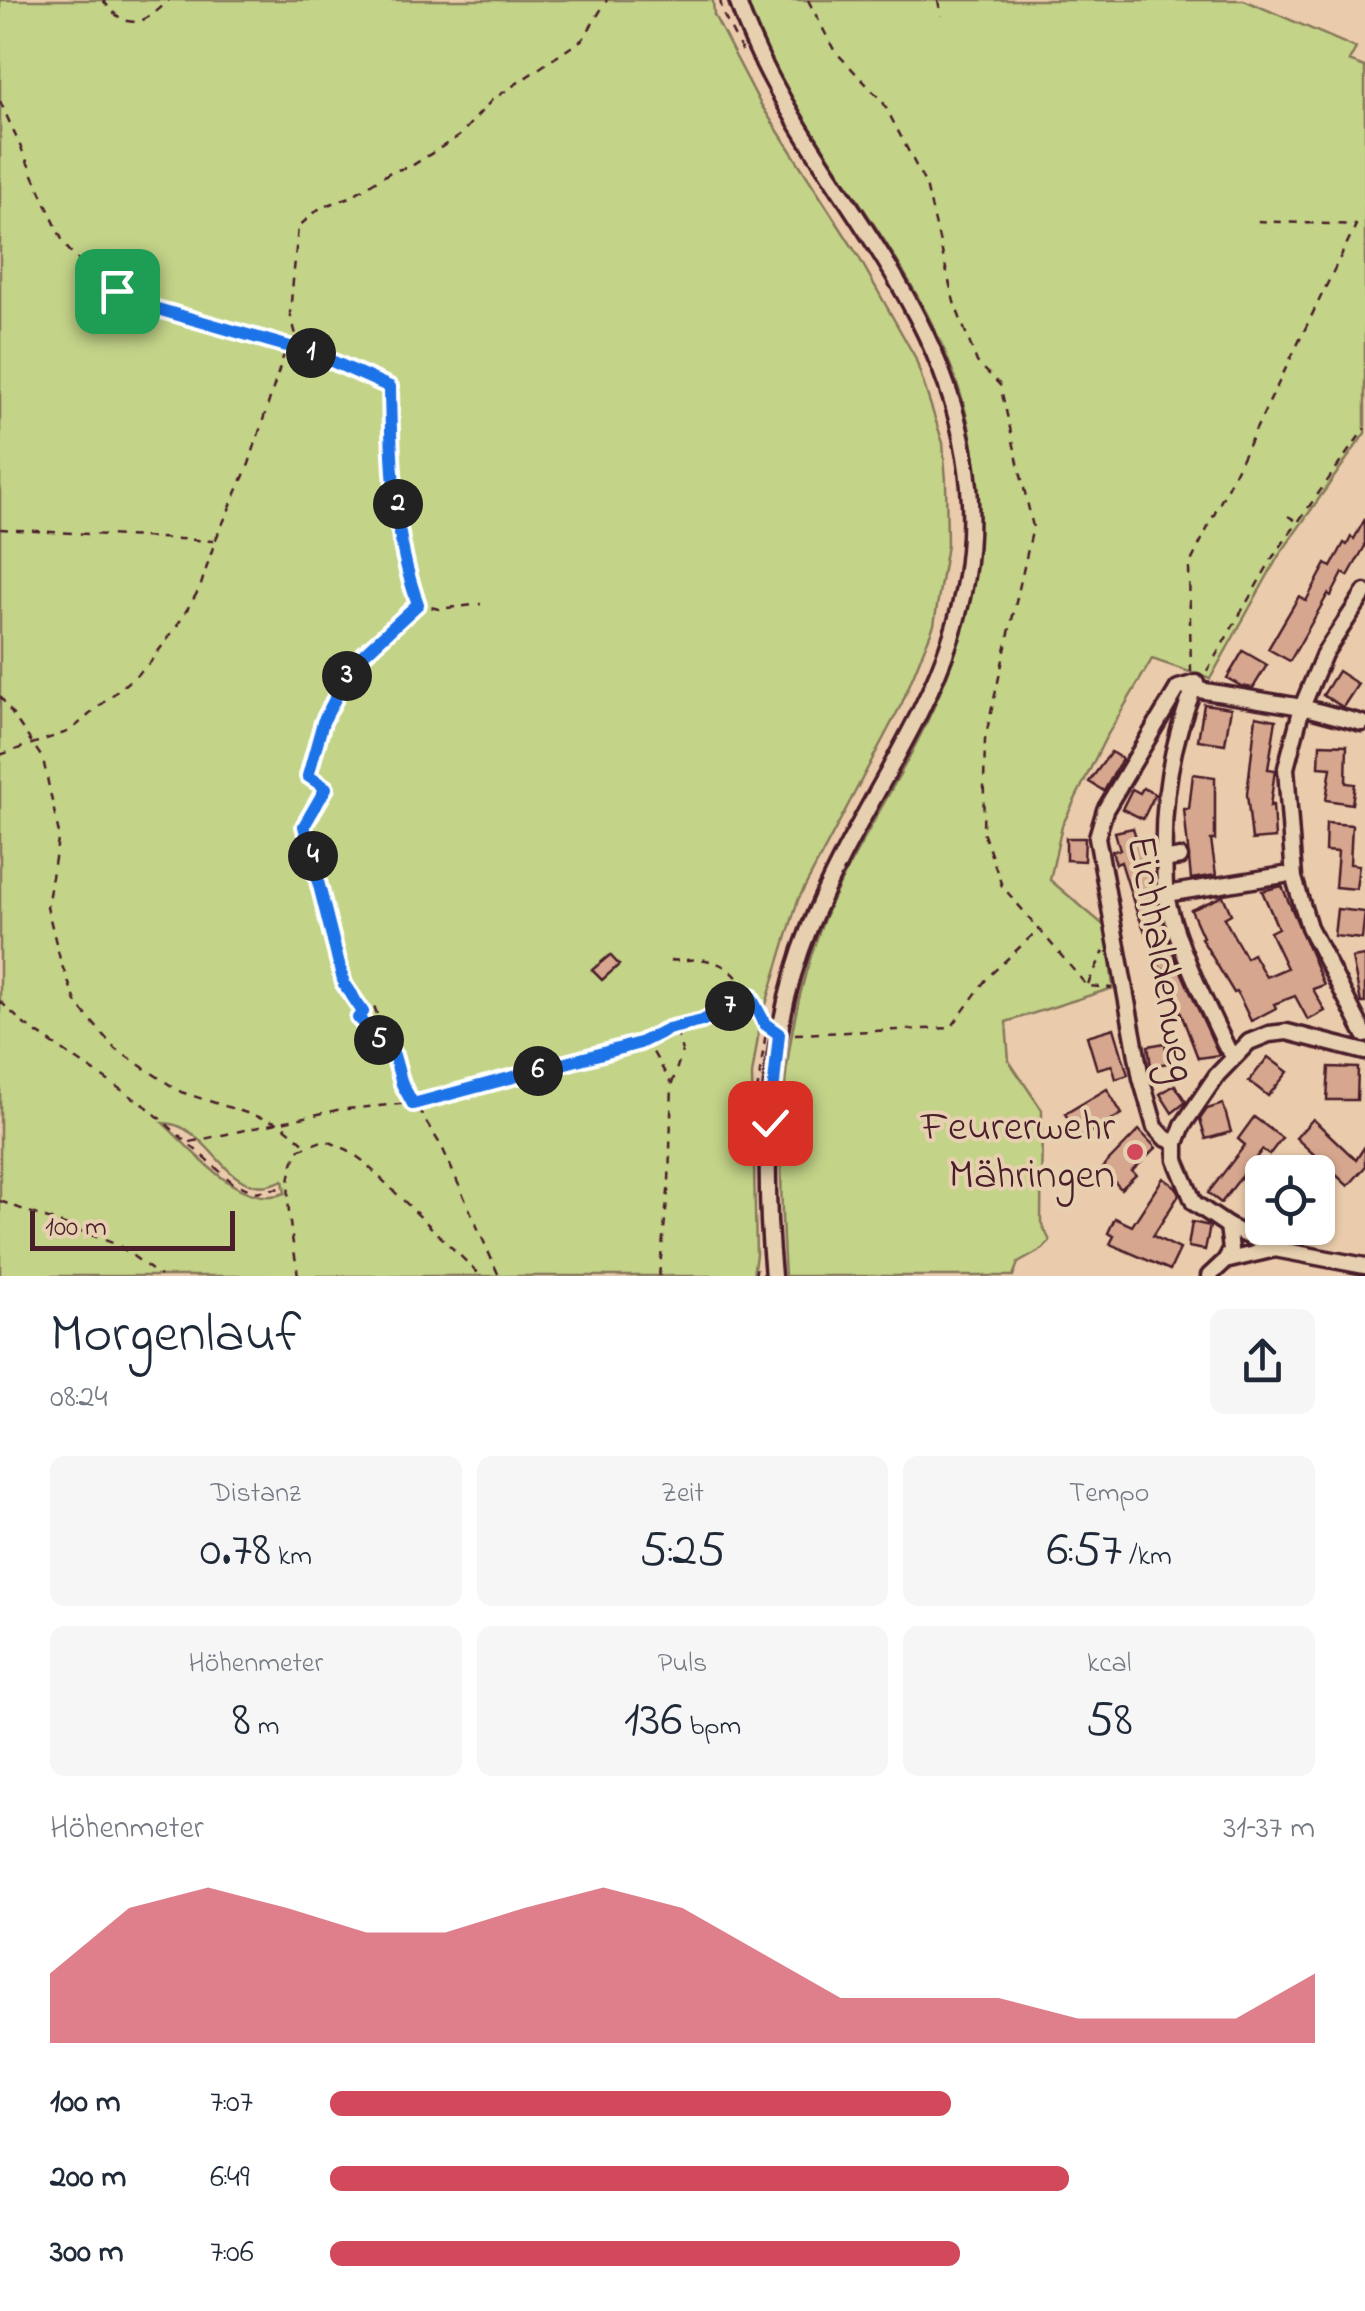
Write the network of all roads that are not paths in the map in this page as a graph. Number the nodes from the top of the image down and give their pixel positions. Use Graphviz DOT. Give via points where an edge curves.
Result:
graph roads {
  1 [pos="737,0"];
  2 [pos="1365,592"];
  3 [pos="1193,685"];
  4 [pos="1302,708"];
  5 [pos="1362,723"];
  6 [pos="1180,857"];
  7 [pos="1164,860"];
  8 [pos="1284,875"];
  9 [pos="1166,894"];
  10 [pos="1365,1035"];
  11 [pos="1365,1052"];
  12 [pos="1234,1056"];
  13 [pos="1176,1143"];
  14 [pos="1228,1226"];
  15 [pos="1274,1250"];
  16 [pos="1225,1262"];
  17 [pos="1365,1266"];
  18 [pos="1349,1270"];
  19 [pos="772,1276"];
  20 [pos="1210,1276"];
  1 -- 19 [label="street" via="762,61 891,266 931,344 956,411 970,508 970,557 950,645 910,737 845,850 792,979 773,1077"];
  2 -- 4 [label="street" via="1324,654"];
  3 -- 4 [label="street"];
  3 -- 7 [label="street" via="1167,779"];
  3 -- 13 [label="street, Eichhaldenweg" via="1178,688 1104,810 1098,837 1140,1078 1155,1128"];
  4 -- 5 [label="street"];
  4 -- 10 [label="street" via="1286,768 1292,867 1309,927"];
  6 -- 7 [label="street"];
  7 -- 9 [label="street"];
  8 -- 9 [label="street"];
  9 -- 12 [label="street" via="1194,976"];
  11 -- 12 [label="street" via="1287,1032 1249,1042"];
  12 -- 13 [label="street"];
  13 -- 14 [label="street" via="1194,1203"];
  14 -- 15 [label="street"];
  14 -- 16 [label="street"];
  15 -- 16 [label="street"];
  15 -- 18 [label="street"];
  16 -- 20 [label="street"];
  17 -- 18 [label="street"];
}
